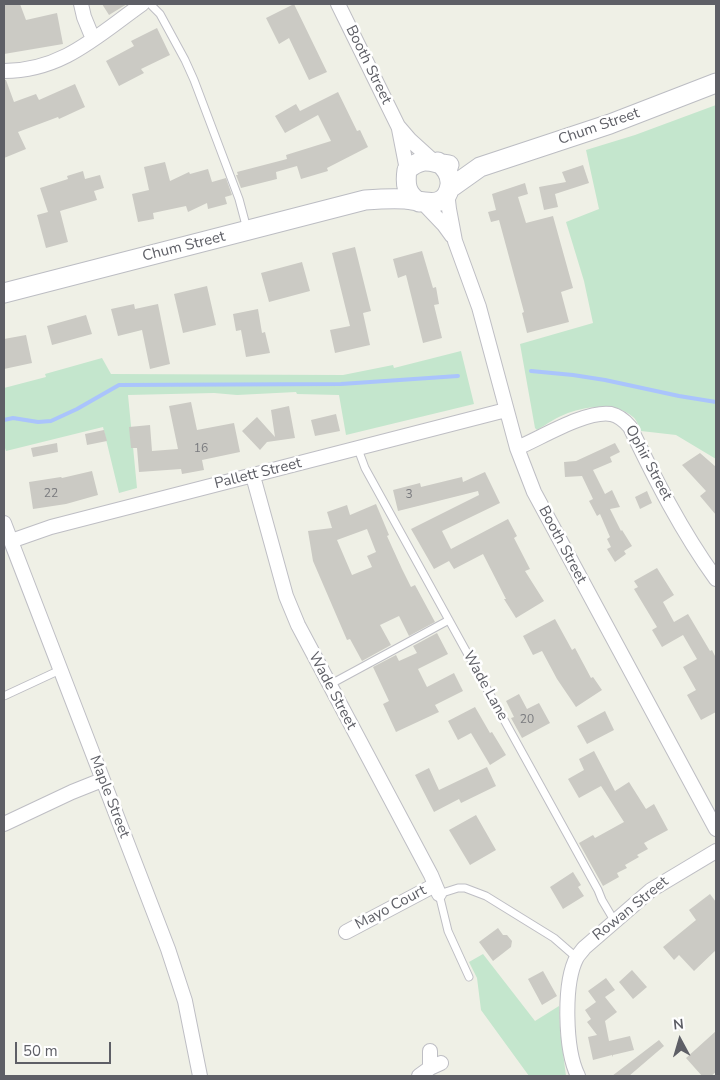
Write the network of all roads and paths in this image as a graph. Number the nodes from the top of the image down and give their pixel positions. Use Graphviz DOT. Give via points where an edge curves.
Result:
graph roads {
  1 [pos="81,4"];
  2 [pos="142,4"];
  3 [pos="150,4"];
  4 [pos="338,4"];
  5 [pos="93,39"];
  6 [pos="4,71"];
  7 [pos="716,83"];
  8 [pos="398,126"];
  9 [pos="435,161"];
  10 [pos="480,167"];
  11 [pos="407,172"];
  12 [pos="448,191"];
  13 [pos="365,200"];
  14 [pos="421,203"];
  15 [pos="247,231"];
  16 [pos="455,241"];
  17 [pos="4,293"];
  18 [pos="506,410"];
  19 [pos="517,448"];
  20 [pos="358,449"];
  21 [pos="253,476"];
  22 [pos="4,523"];
  23 [pos="11,541"];
  24 [pos="10,558"];
  25 [pos="716,579"];
  26 [pos="449,620"];
  27 [pos="60,670"];
  28 [pos="329,686"];
  29 [pos="4,696"];
  30 [pos="102,780"];
  31 [pos="4,824"];
  32 [pos="716,827"];
  33 [pos="716,851"];
  34 [pos="437,889"];
  35 [pos="615,922"];
  36 [pos="346,932"];
  37 [pos="576,958"];
  38 [pos="469,977"];
  39 [pos="430,1051"];
  40 [pos="430,1069"];
  41 [pos="200,1076"];
  42 [pos="578,1076"];
  1 -- 5 [label="street"];
  2 -- 5 [label="street"];
  3 -- 15 [label="lane" via="160,14 191,73 239,199"];
  4 -- 8 [label="street, Booth Street"];
  5 -- 6 [label="street" via="45,66"];
  7 -- 10 [label="street, Chum Street" via="610,124"];
  8 -- 9 [label="street, Booth Street"];
  8 -- 11 [label="street, Booth Street"];
  9 -- 10 [label="street, Chum Street"];
  9 -- 11 [label="street" via="420,162"];
  9 -- 12 [label="street" via="446,169 450,184"];
  10 -- 12 [label="street, Chum Street"];
  11 -- 13 [label="street, Chum Street"];
  11 -- 14 [label="street" via="409,194"];
  12 -- 14 [label="street" via="437,202"];
  12 -- 16 [label="street, Booth Street"];
  13 -- 14 [label="street, Chum Street" via="401,199"];
  13 -- 15 [label="street, Chum Street"];
  14 -- 16 [label="street, Booth Street"];
  15 -- 17 [label="street, Chum Street"];
  16 -- 18 [label="street, Booth Street" via="479,307"];
  18 -- 19 [label="street, Booth Street"];
  18 -- 20 [label="street, Pallett Street"];
  19 -- 25 [label="street, Ophir Street" via="598,414 612,414 623,419 670,505"];
  19 -- 32 [label="street, Booth Street" via="545,514"];
  20 -- 21 [label="street, Pallett Street"];
  20 -- 26 [label="lane, Wade Lane" via="365,468"];
  21 -- 23 [label="street, Pallett Street" via="51,527"];
  21 -- 28 [label="street, Wade Street" via="286,596"];
  22 -- 23 [label="street, Maple Street"];
  23 -- 24 [label="street, Maple Street"];
  24 -- 27 [label="street, Maple Street"];
  26 -- 28 [label="lane"];
  26 -- 35 [label="lane, Wade Lane"];
  27 -- 29 [label="lane"];
  27 -- 30 [label="street, Maple Street"];
  28 -- 34 [label="street, Wade Street"];
  30 -- 31 [label="street"];
  30 -- 41 [label="street, Maple Street" via="181,984"];
  33 -- 35 [label="street, Rowan Street" via="651,890"];
  34 -- 36 [label="street, Mayo Court"];
  34 -- 37 [label="lane" via="465,888 486,896 554,938"];
  34 -- 38 [label="lane, Wade Street" via="448,931"];
  35 -- 37 [label="street, Rowan Street"];
  37 -- 42 [label="street" via="568,995 568,1015 571,1058"];
  39 -- 40 [label="street"];
}
